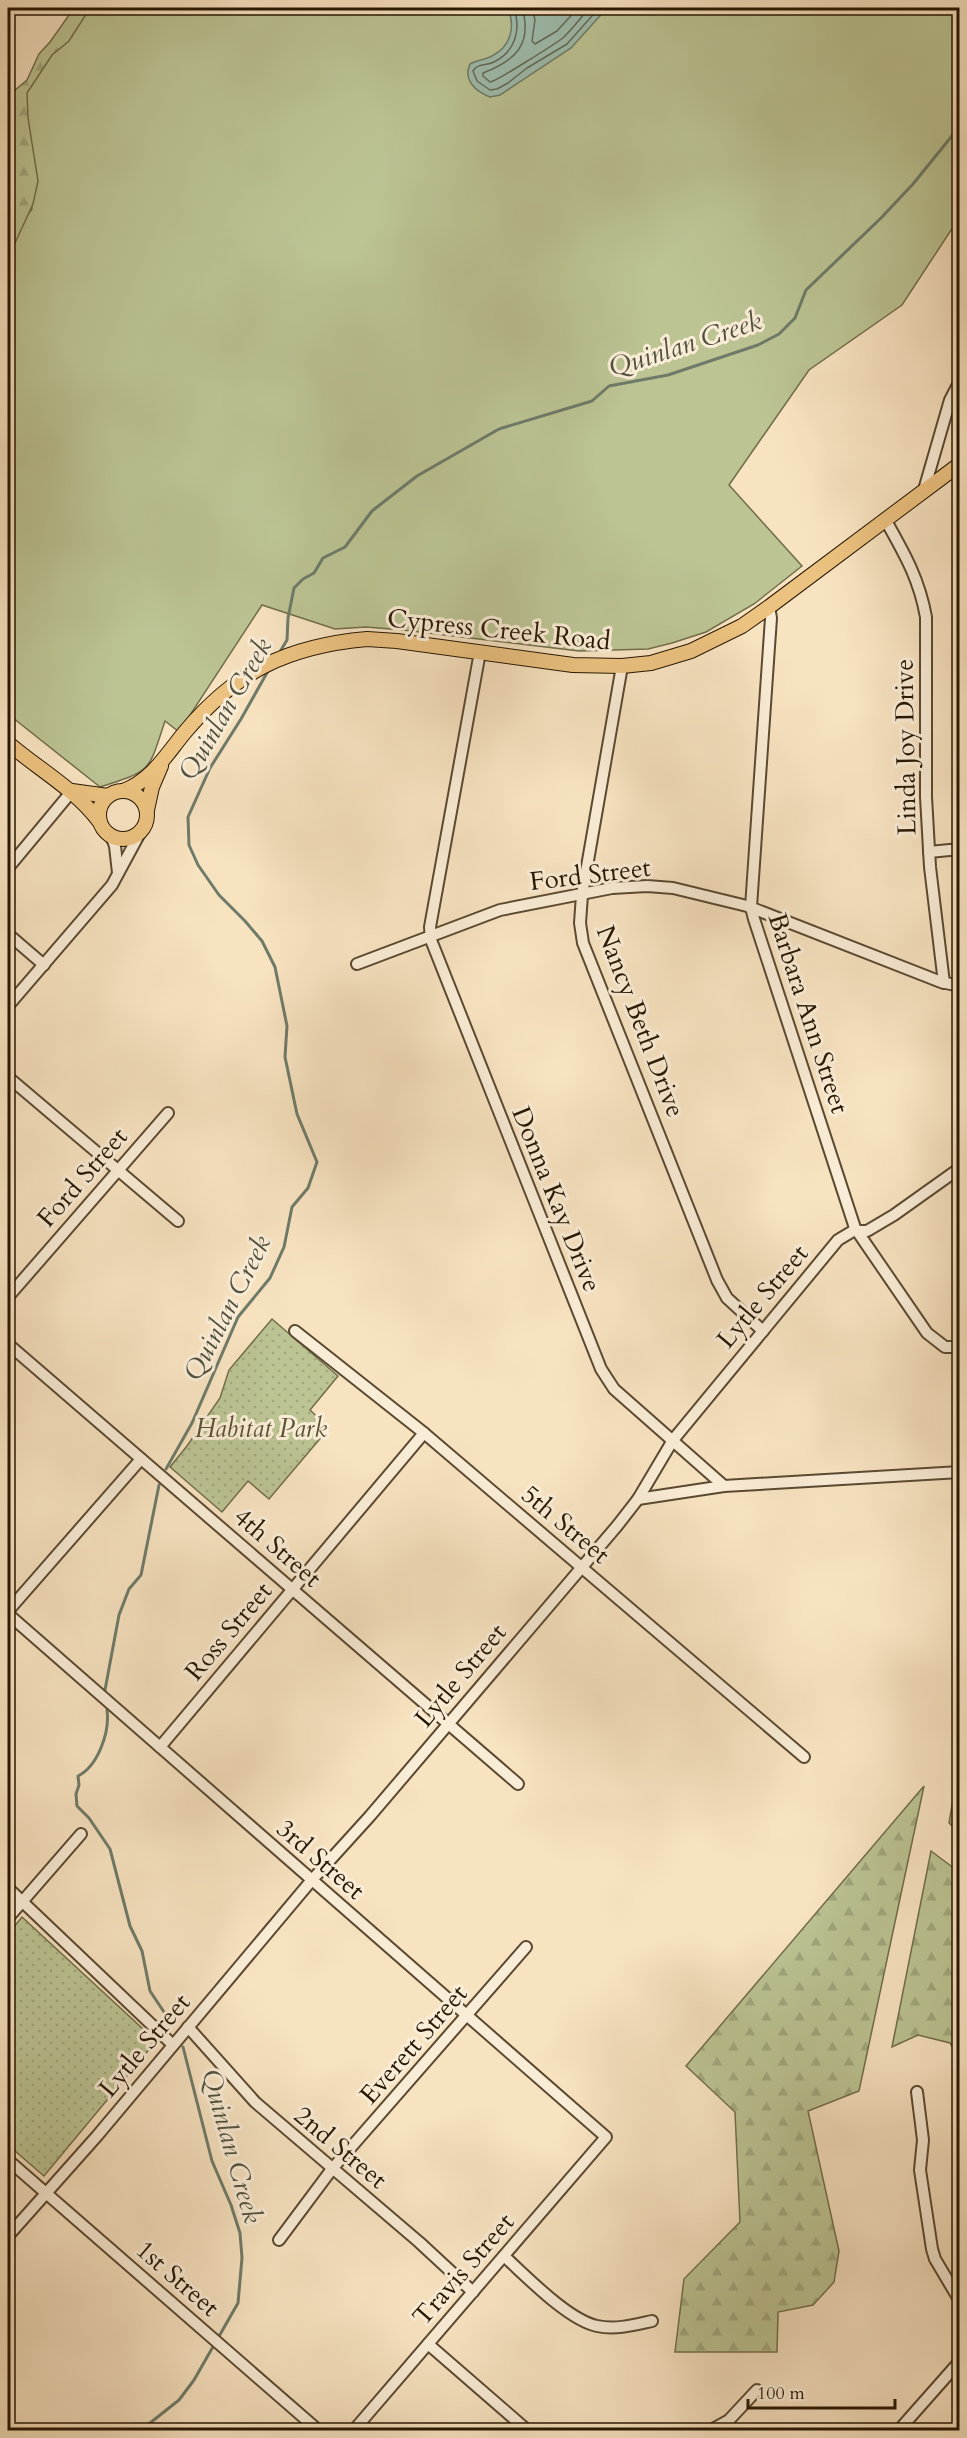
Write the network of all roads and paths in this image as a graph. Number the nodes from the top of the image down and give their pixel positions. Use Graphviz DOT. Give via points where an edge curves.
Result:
graph roads {
  1 [pos="960,381"];
  2 [pos="960,464"];
  3 [pos="924,490"];
  4 [pos="885,519"];
  5 [pos="769,607"];
  6 [pos="480,652"];
  7 [pos="622,666"];
  8 [pos="8,743"];
  9 [pos="162,764"];
  10 [pos="72,791"];
  11 [pos="123,791"];
  12 [pos="108,796"];
  13 [pos="147,810"];
  14 [pos="99,821"];
  15 [pos="140,833"];
  16 [pos="111,836"];
  17 [pos="960,849"];
  18 [pos="929,852"];
  19 [pos="8,868"];
  20 [pos="118,873"];
  21 [pos="582,895"];
  22 [pos="751,907"];
  23 [pos="8,934"];
  24 [pos="431,936"];
  25 [pos="357,964"];
  26 [pos="44,965"];
  27 [pos="944,983"];
  28 [pos="960,986"];
  29 [pos="8,1006"];
  30 [pos="8,1077"];
  31 [pos="168,1113"];
  32 [pos="960,1168"];
  33 [pos="118,1170"];
  34 [pos="178,1221"];
  35 [pos="857,1231"];
  36 [pos="8,1297"];
  37 [pos="295,1331"];
  38 [pos="763,1331"];
  39 [pos="8,1344"];
  40 [pos="960,1347"];
  41 [pos="424,1433"];
  42 [pos="673,1440"];
  43 [pos="141,1459"];
  44 [pos="960,1472"];
  45 [pos="724,1486"];
  46 [pos="638,1499"];
  47 [pos="581,1567"];
  48 [pos="292,1589"];
  49 [pos="8,1613"];
  50 [pos="448,1724"];
  51 [pos="160,1747"];
  52 [pos="804,1757"];
  53 [pos="518,1784"];
  54 [pos="81,1834"];
  55 [pos="311,1881"];
  56 [pos="8,1888"];
  57 [pos="23,1901"];
  58 [pos="8,1918"];
  59 [pos="526,1947"];
  60 [pos="468,2016"];
  61 [pos="188,2028"];
  62 [pos="173,2045"];
  63 [pos="917,2092"];
  64 [pos="606,2137"];
  65 [pos="8,2160"];
  66 [pos="332,2169"];
  67 [pos="45,2192"];
  68 [pos="8,2236"];
  69 [pos="279,2240"];
  70 [pos="504,2256"];
  71 [pos="473,2292"];
  72 [pos="960,2301"];
  73 [pos="652,2321"];
  74 [pos="428,2344"];
  75 [pos="960,2361"];
  76 [pos="757,2390"];
  77 [pos="318,2430"];
  78 [pos="354,2430"];
  79 [pos="527,2430"];
  80 [pos="711,2430"];
  81 [pos="899,2430"];
  1 -- 3 [label="street" via="950,400"];
  2 -- 3 [label="main road, Cypress Creek Road"];
  3 -- 4 [label="main road, Cypress Creek Road"];
  4 -- 5 [label="main road, Cypress Creek Road"];
  4 -- 18 [label="street, Linda Joy Drive" via="913,569 926,617"];
  5 -- 7 [label="main road, Cypress Creek Road" via="742,626 691,651 651,663"];
  5 -- 22 [label="street, Barbara Ann Street"];
  6 -- 7 [label="main road, Cypress Creek Road" via="573,665"];
  6 -- 9 [label="main road, Cypress Creek Road" via="367,639 336,642 286,655 262,666 214,700"];
  6 -- 24 [label="street, Donna Kay Drive"];
  7 -- 21 [label="street, Nancy Beth Drive"];
  8 -- 10 [label="main road"];
  9 -- 11 [label="main road, Cypress Creek Road" via="136,786"];
  9 -- 13 [label="main road, Cypress Creek Road"];
  10 -- 12 [label="main road"];
  10 -- 14 [label="main road"];
  10 -- 19 [label="street"];
  11 -- 12 [label="main road"];
  11 -- 13 [label="main road" via="140,798"];
  12 -- 14 [label="main road" via="101,805"];
  13 -- 15 [label="main road"];
  14 -- 16 [label="main road"];
  15 -- 16 [label="main road" via="126,839"];
  15 -- 20 [label="street"];
  16 -- 20 [label="street"];
  17 -- 18 [label="street"];
  18 -- 27 [label="street, Linda Joy Drive"];
  20 -- 26 [label="street" via="99,902"];
  21 -- 22 [label="street, Ford Street" via="623,887 660,886"];
  21 -- 24 [label="street, Ford Street" via="500,910"];
  21 -- 38 [label="street, Nancy Beth Drive" via="583,943 717,1280 727,1298"];
  22 -- 27 [label="street, Ford Street"];
  22 -- 35 [label="street, Barbara Ann Street"];
  23 -- 26 [label="street"];
  24 -- 25 [label="street, Ford Street"];
  24 -- 42 [label="street, Donna Kay Drive" via="434,952 601,1369 614,1389"];
  26 -- 29 [label="street"];
  27 -- 28 [label="street, Ford Street"];
  30 -- 33 [label="street"];
  31 -- 33 [label="street, Ford Street"];
  32 -- 35 [label="street, Lytle Street" via="894,1215 867,1231"];
  33 -- 34 [label="street"];
  33 -- 36 [label="street, Ford Street"];
  35 -- 38 [label="street, Lytle Street" via="838,1240"];
  35 -- 40 [label="street, Barbara Ann Street" via="927,1333 945,1347"];
  37 -- 41 [label="street, 5th Street"];
  38 -- 42 [label="street, Lytle Street"];
  39 -- 43 [label="street, 4th Street"];
  41 -- 47 [label="street, 5th Street"];
  41 -- 48 [label="street, Ross Street"];
  42 -- 45 [label="street, Donna Kay Drive"];
  42 -- 46 [label="street, Lytle Street"];
  43 -- 48 [label="street, 4th Street"];
  43 -- 49 [label="street"];
  44 -- 45 [label="street"];
  45 -- 46 [label="street"];
  46 -- 47 [label="street, Lytle Street"];
  47 -- 50 [label="street, Lytle Street"];
  47 -- 52 [label="street, 5th Street"];
  48 -- 50 [label="street, 4th Street"];
  48 -- 51 [label="street, Ross Street"];
  49 -- 51 [label="street, 3rd Street"];
  50 -- 53 [label="street, 4th Street"];
  50 -- 55 [label="street, Lytle Street"];
  51 -- 55 [label="street, 3rd Street"];
  54 -- 57 [label="street"];
  55 -- 60 [label="street, 3rd Street"];
  55 -- 61 [label="street, Lytle Street"];
  56 -- 57 [label="street"];
  57 -- 58 [label="street"];
  57 -- 62 [label="street"];
  59 -- 60 [label="street, Everett Street"];
  60 -- 64 [label="street, 3rd Street"];
  60 -- 66 [label="street, Everett Street"];
  61 -- 62 [label="street, Lytle Street"];
  61 -- 66 [label="street, 2nd Street" via="255,2102"];
  62 -- 67 [label="street, Lytle Street"];
  63 -- 72 [label="street" via="923,2140 920,2170 932,2249"];
  64 -- 70 [label="street, Travis Street"];
  65 -- 67 [label="street, 1st Street"];
  66 -- 69 [label="street, Everett Street"];
  66 -- 71 [label="street, 2nd Street"];
  67 -- 68 [label="street, Lytle Street"];
  67 -- 77 [label="street, 1st Street"];
  70 -- 71 [label="street, Travis Street"];
  70 -- 73 [label="street" via="581,2321 607,2327"];
  71 -- 74 [label="street, Travis Street"];
  74 -- 78 [label="street, Travis Street"];
  74 -- 79 [label="street"];
  75 -- 81 [label="street"];
  76 -- 80 [label="street" via="729,2420"];
}
